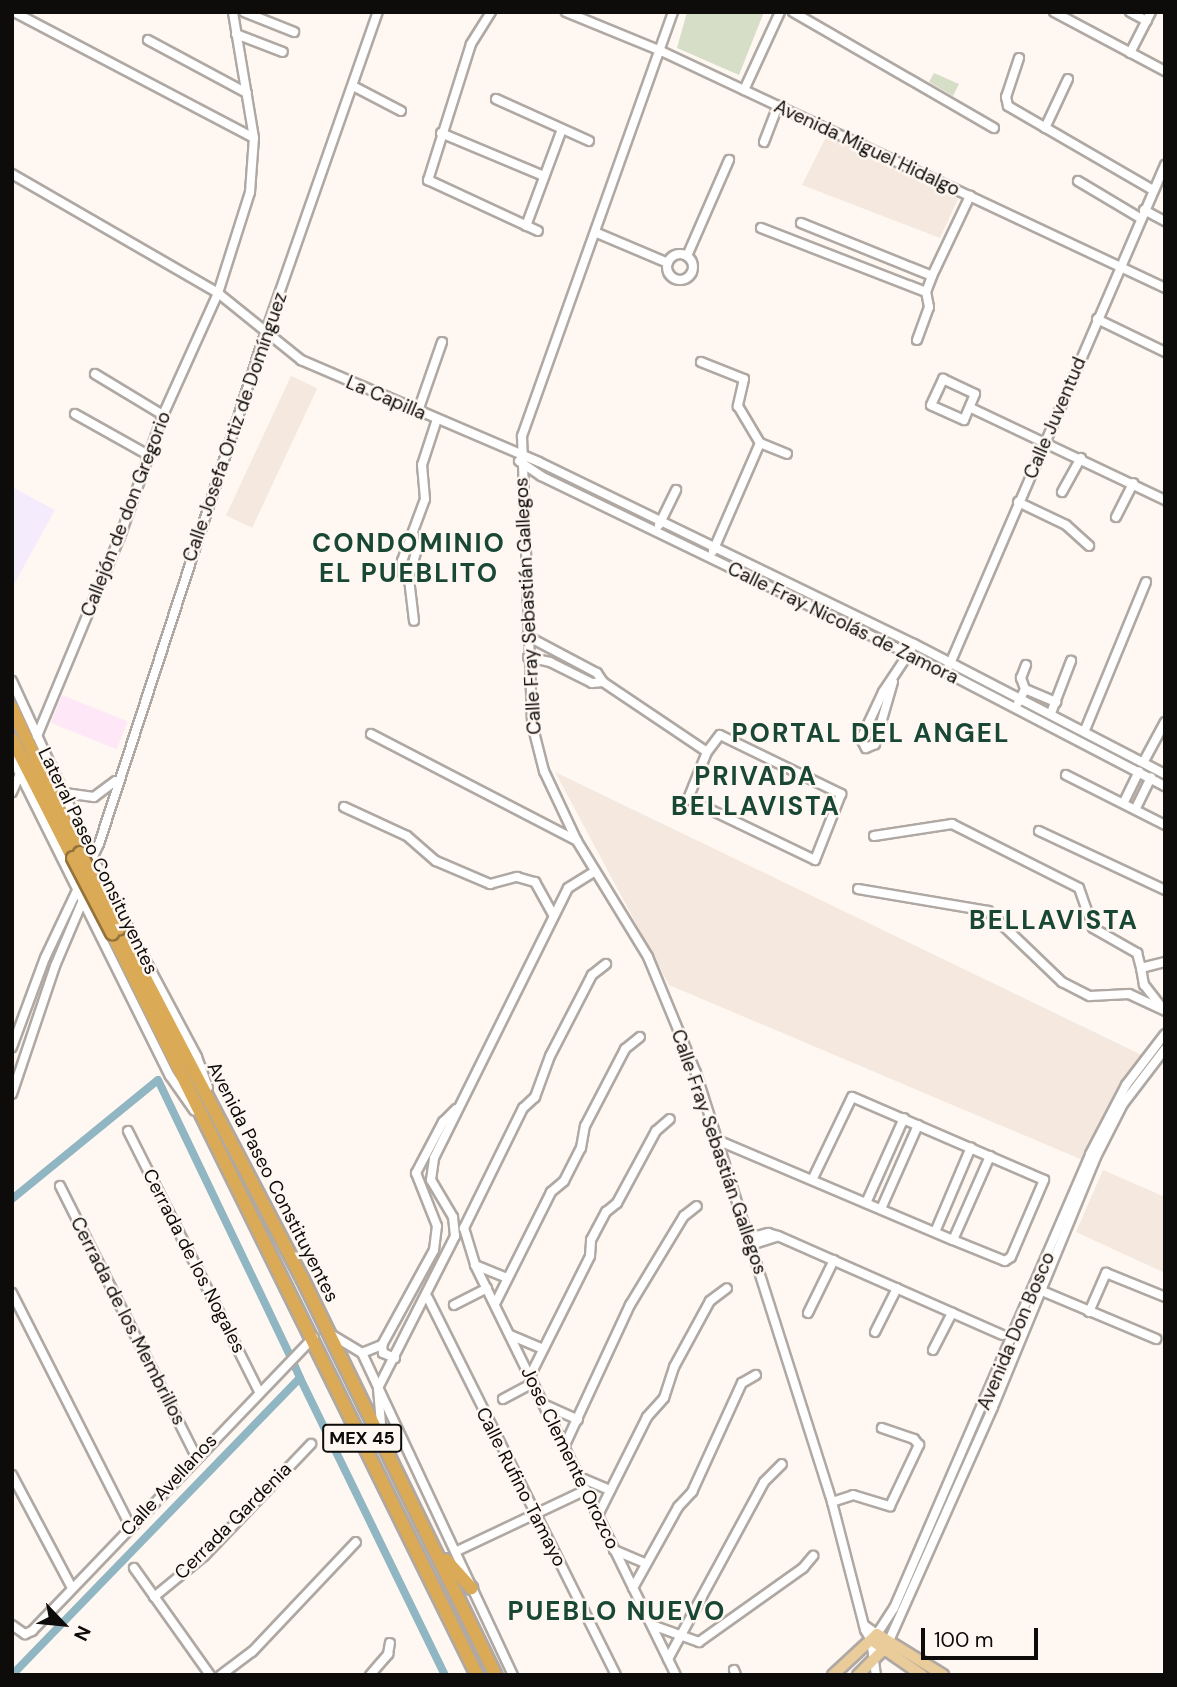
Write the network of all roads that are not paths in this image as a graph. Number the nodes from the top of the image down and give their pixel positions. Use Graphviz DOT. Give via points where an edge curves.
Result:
graph roads {
  1 [pos="15,12"];
  2 [pos="233,12"];
  3 [pos="244,12"];
  4 [pos="378,12"];
  5 [pos="491,12"];
  6 [pos="566,12"];
  7 [pos="673,12"];
  8 [pos="780,12"];
  9 [pos="793,12"];
  10 [pos="1054,12"];
  11 [pos="1130,12"];
  12 [pos="1151,12"];
  13 [pos="1147,21"];
  14 [pos="294,32"];
  15 [pos="236,34"];
  16 [pos="148,40"];
  17 [pos="661,51"];
  18 [pos="283,52"];
  19 [pos="1130,53"];
  20 [pos="1019,58"];
  21 [pos="1165,71"];
  22 [pos="1068,79"];
  23 [pos="353,86"];
  24 [pos="744,90"];
  25 [pos="247,93"];
  26 [pos="496,100"];
  27 [pos="778,106"];
  28 [pos="401,111"];
  29 [pos="994,128"];
  30 [pos="1045,128"];
  31 [pos="562,129"];
  32 [pos="441,133"];
  33 [pos="254,138"];
  34 [pos="589,141"];
  35 [pos="764,142"];
  36 [pos="729,160"];
  37 [pos="1165,165"];
  38 [pos="12,174"];
  39 [pos="544,176"];
  40 [pos="1078,181"];
  41 [pos="1153,190"];
  42 [pos="970,196"];
  43 [pos="1142,214"];
  44 [pos="1165,221"];
  45 [pos="801,223"];
  46 [pos="526,226"];
  47 [pos="761,228"];
  48 [pos="538,232"];
  49 [pos="597,233"];
  50 [pos="687,256"];
  51 [pos="668,263"];
  52 [pos="1119,266"];
  53 [pos="932,276"];
  54 [pos="1165,288"];
  55 [pos="926,292"];
  56 [pos="218,293"];
  57 [pos="1097,319"];
  58 [pos="265,334"];
  59 [pos="917,340"];
  60 [pos="442,342"];
  61 [pos="1165,352"];
  62 [pos="701,362"];
  63 [pos="95,374"];
  64 [pos="971,408"];
  65 [pos="418,411"];
  66 [pos="75,414"];
  67 [pos="163,415"];
  68 [pos="438,419"];
  69 [pos="1047,440"];
  70 [pos="760,443"];
  71 [pos="787,454"];
  72 [pos="148,455"];
  73 [pos="517,457"];
  74 [pos="1082,458"];
  75 [pos="1133,483"];
  76 [pos="676,490"];
  77 [pos="1062,492"];
  78 [pos="1165,500"];
  79 [pos="1018,502"];
  80 [pos="1116,517"];
  81 [pos="661,521"];
  82 [pos="656,533"];
  83 [pos="1089,546"];
  84 [pos="715,547"];
  85 [pos="710,559"];
  86 [pos="1146,582"];
  87 [pos="414,621"];
  88 [pos="527,636"];
  89 [pos="914,644"];
  90 [pos="909,654"];
  91 [pos="528,656"];
  92 [pos="1071,661"];
  93 [pos="950,663"];
  94 [pos="1026,665"];
  95 [pos="946,672"];
  96 [pos="12,681"];
  97 [pos="603,682"];
  98 [pos="893,682"];
  99 [pos="1025,689"];
  100 [pos="1020,698"];
  101 [pos="1056,702"];
  102 [pos="12,708"];
  103 [pos="1015,708"];
  104 [pos="1051,713"];
  105 [pos="1165,722"];
  106 [pos="1085,730"];
  107 [pos="371,734"];
  108 [pos="37,736"];
  109 [pos="12,739"];
  110 [pos="707,752"];
  111 [pos="1129,753"];
  112 [pos="12,758"];
  113 [pos="1144,761"];
  114 [pos="1125,764"];
  115 [pos="1139,771"];
  116 [pos="17,772"];
  117 [pos="1165,774"];
  118 [pos="1066,775"];
  119 [pos="119,776"];
  120 [pos="1150,777"];
  121 [pos="1165,786"];
  122 [pos="13,789"];
  123 [pos="64,793"];
  124 [pos="1124,802"];
  125 [pos="344,807"];
  126 [pos="1136,808"];
  127 [pos="1165,825"];
  128 [pos="1039,831"];
  129 [pos="874,836"];
  130 [pos="577,841"];
  131 [pos="99,844"];
  132 [pos="93,856"];
  133 [pos="98,866"];
  134 [pos="595,871"];
  135 [pos="858,889"];
  136 [pos="77,890"];
  137 [pos="1165,890"];
  138 [pos="109,892"];
  139 [pos="83,900"];
  140 [pos="554,915"];
  141 [pos="91,916"];
  142 [pos="122,917"];
  143 [pos="100,935"];
  144 [pos="45,958"];
  145 [pos="1165,962"];
  146 [pos="606,964"];
  147 [pos="55,966"];
  148 [pos="1141,968"];
  149 [pos="1164,1010"];
  150 [pos="1165,1034"];
  151 [pos="640,1037"];
  152 [pos="12,1047"];
  153 [pos="1165,1049"];
  154 [pos="178,1055"];
  155 [pos="12,1094"];
  156 [pos="458,1107"];
  157 [pos="218,1116"];
  158 [pos="904,1118"];
  159 [pos="670,1119"];
  160 [pos="203,1123"];
  161 [pos="918,1125"];
  162 [pos="128,1131"];
  163 [pos="718,1140"];
  164 [pos="971,1147"];
  165 [pos="990,1156"];
  166 [pos="1093,1156"];
  167 [pos="1086,1172"];
  168 [pos="812,1180"];
  169 [pos="60,1186"];
  170 [pos="866,1203"];
  171 [pos="697,1206"];
  172 [pos="881,1209"];
  173 [pos="935,1232"];
  174 [pos="953,1240"];
  175 [pos="750,1242"];
  176 [pos="834,1260"];
  177 [pos="475,1265"];
  178 [pos="508,1278"];
  179 [pos="487,1288"];
  180 [pos="727,1288"];
  181 [pos="897,1288"];
  182 [pos="1042,1291"];
  183 [pos="12,1293"];
  184 [pos="1165,1297"];
  185 [pos="428,1298"];
  186 [pos="495,1304"];
  187 [pos="454,1305"];
  188 [pos="952,1312"];
  189 [pos="1089,1312"];
  190 [pos="808,1313"];
  191 [pos="875,1332"];
  192 [pos="330,1333"];
  193 [pos="510,1335"];
  194 [pos="1002,1335"];
  195 [pos="314,1337"];
  196 [pos="1156,1339"];
  197 [pos="382,1345"];
  198 [pos="541,1348"];
  199 [pos="933,1350"];
  200 [pos="362,1353"];
  201 [pos="395,1358"];
  202 [pos="756,1375"];
  203 [pos="532,1380"];
  204 [pos="378,1388"];
  205 [pos="259,1391"];
  206 [pos="503,1399"];
  207 [pos="545,1405"];
  208 [pos="578,1419"];
  209 [pos="882,1428"];
  210 [pos="383,1441"];
  211 [pos="311,1444"];
  212 [pos="564,1447"];
  213 [pos="195,1456"];
  214 [pos="782,1464"];
  215 [pos="12,1475"];
  216 [pos="579,1476"];
  217 [pos="586,1490"];
  218 [pos="610,1490"];
  219 [pos="832,1502"];
  220 [pos="536,1516"];
  221 [pos="597,1517"];
  222 [pos="130,1526"];
  223 [pos="356,1542"];
  224 [pos="437,1549"];
  225 [pos="614,1550"];
  226 [pos="457,1551"];
  227 [pos="813,1556"];
  228 [pos="644,1563"];
  229 [pos="134,1568"];
  230 [pos="72,1588"];
  231 [pos="471,1588"];
  232 [pos="633,1588"];
  233 [pos="154,1597"];
  234 [pos="12,1625"];
  235 [pos="652,1625"];
  236 [pos="680,1636"];
  237 [pos="874,1637"];
  238 [pos="390,1643"];
  239 [pos="885,1648"];
  240 [pos="668,1659"];
  241 [pos="873,1661"];
  242 [pos="845,1665"];
  243 [pos="210,1675"];
  244 [pos="221,1675"];
  245 [pos="370,1675"];
  246 [pos="477,1675"];
  247 [pos="496,1675"];
  248 [pos="513,1675"];
  249 [pos="616,1675"];
  250 [pos="676,1675"];
  251 [pos="833,1675"];
  252 [pos="856,1675"];
  253 [pos="876,1675"];
  254 [pos="922,1675"];
  255 [pos="943,1675"];
  1 -- 33 [label="street"];
  2 -- 15 [label="street, Callejón de don Gregorio"];
  3 -- 14 [label="street"];
  4 -- 23 [label="street, Calle Josefa Ortiz de Domínguez"];
  5 -- 32 [label="street" via="471,44"];
  6 -- 17 [label="street, Avenida Miguel Hidalgo"];
  7 -- 17 [label="street, Calle Fray Sebastián Gallegos"];
  8 -- 24 [label="street"];
  9 -- 29 [label="street"];
  10 -- 19 [label="street"];
  11 -- 13 [label="street"];
  12 -- 13 [label="street"];
  13 -- 19 [label="street"];
  15 -- 18 [label="street"];
  15 -- 25 [label="street, Callejón de don Gregorio"];
  16 -- 25 [label="street"];
  17 -- 24 [label="street, Avenida Miguel Hidalgo"];
  17 -- 49 [label="street, Calle Fray Sebastián Gallegos"];
  19 -- 21 [label="street"];
  20 -- 30 [label="street" via="1006,97 1008,106"];
  22 -- 30 [label="street"];
  23 -- 28 [label="street"];
  23 -- 58 [label="street, Calle Josefa Ortiz de Domínguez"];
  24 -- 27 [label="street, Avenida Miguel Hidalgo"];
  25 -- 33 [label="street, Callejón de don Gregorio"];
  26 -- 31 [label="street"];
  27 -- 35 [label="street"];
  27 -- 42 [label="street, Avenida Miguel Hidalgo"];
  30 -- 41 [label="street"];
  31 -- 34 [label="street"];
  31 -- 39 [label="street"];
  32 -- 39 [label="street"];
  32 -- 46 [label="street" via="428,180"];
  33 -- 56 [label="street, Callejón de don Gregorio" via="250,192"];
  36 -- 50 [label="street"];
  37 -- 41 [label="street, Calle Juventud"];
  38 -- 56 [label="street, La Capilla"];
  39 -- 46 [label="street"];
  40 -- 43 [label="street"];
  41 -- 43 [label="street, Calle Juventud"];
  42 -- 52 [label="street, Avenida Miguel Hidalgo"];
  42 -- 53 [label="street"];
  43 -- 44 [label="street"];
  43 -- 52 [label="street, Calle Juventud"];
  45 -- 53 [label="street"];
  46 -- 48 [label="street"];
  47 -- 55 [label="street"];
  49 -- 51 [label="street"];
  49 -- 73 [label="street, Calle Fray Sebastián Gallegos"];
  50 -- 51 [label="street" via="673,256"];
  50 -- 51 [label="street" via="693,266 686,279 671,276"];
  52 -- 54 [label="street, Avenida Miguel Hidalgo"];
  52 -- 57 [label="street, Calle Juventud"];
  53 -- 55 [label="street"];
  55 -- 59 [label="street" via="929,307"];
  56 -- 58 [label="street, La Capilla"];
  56 -- 67 [label="street, Callejón de don Gregorio"];
  57 -- 61 [label="street"];
  57 -- 69 [label="street, Calle Juventud"];
  58 -- 65 [label="street, La Capilla" via="301,360"];
  58 -- 119 [label="street, Calle Josefa Ortiz de Domínguez"];
  60 -- 65 [label="street"];
  62 -- 70 [label="street" via="744,379 738,406"];
  63 -- 67 [label="street"];
  64 -- 64 [label="street" via="975,394 940,381 933,407 964,420"];
  64 -- 69 [label="street"];
  65 -- 68 [label="street, La Capilla"];
  66 -- 72 [label="street"];
  67 -- 72 [label="street, Callejón de don Gregorio"];
  68 -- 73 [label="street, La Capilla"];
  68 -- 87 [label="street" via="422,465 425,499 402,561"];
  69 -- 74 [label="street"];
  69 -- 79 [label="street, Calle Juventud"];
  70 -- 71 [label="street"];
  70 -- 84 [label="street"];
  72 -- 108 [label="street, Callejón de don Gregorio" via="120,537"];
  73 -- 81 [label="street, Calle Fray Nicolás de Zamora"];
  73 -- 82 [label="street, Calle Fray Nicolás de Zamora"];
  73 -- 88 [label="street, Calle Fray Sebastián Gallegos"];
  74 -- 75 [label="street"];
  74 -- 77 [label="street"];
  75 -- 78 [label="street"];
  75 -- 80 [label="street"];
  76 -- 81 [label="street"];
  79 -- 83 [label="street" via="1066,525"];
  79 -- 93 [label="street, Calle Juventud"];
  81 -- 82 [label="street"];
  81 -- 84 [label="street, Calle Fray Nicolás de Zamora"];
  82 -- 85 [label="street, Calle Fray Nicolás de Zamora"];
  84 -- 85 [label="street"];
  84 -- 89 [label="street, Calle Fray Nicolás de Zamora"];
  85 -- 90 [label="street, Calle Fray Nicolás de Zamora"];
  86 -- 106 [label="street"];
  88 -- 91 [label="street, Calle Fray Sebastián Gallegos"];
  88 -- 97 [label="street" via="597,673"];
  89 -- 90 [label="street"];
  89 -- 93 [label="street, Calle Fray Nicolás de Zamora"];
  90 -- 95 [label="street, Calle Fray Nicolás de Zamora"];
  90 -- 98 [label="street"];
  91 -- 97 [label="street" via="592,683"];
  91 -- 130 [label="street, Calle Fray Sebastián Gallegos" via="536,748"];
  92 -- 101 [label="street"];
  93 -- 95 [label="street, Calle Juventud"];
  93 -- 100 [label="street, Calle Fray Nicolás de Zamora"];
  94 -- 99 [label="street" via="1021,678"];
  95 -- 103 [label="street, Calle Fray Nicolás de Zamora"];
  96 -- 108 [label="street, Lateral Paseo Consituyentes"];
  97 -- 110 [label="street"];
  98 -- 98 [label="street" via="862,739 866,748 875,744"];
  99 -- 100 [label="street"];
  99 -- 101 [label="street"];
  100 -- 103 [label="street"];
  100 -- 104 [label="street, Calle Fray Nicolás de Zamora"];
  101 -- 104 [label="street"];
  102 -- 154 [label="highway, Avenida Paseo Constituyentes / MEX 45, bridge"];
  103 -- 114 [label="street, Calle Fray Nicolás de Zamora"];
  104 -- 106 [label="street, Calle Fray Nicolás de Zamora"];
  105 -- 113 [label="street"];
  106 -- 111 [label="street, Calle Fray Nicolás de Zamora"];
  107 -- 130 [label="street"];
  108 -- 123 [label="street, Lateral Paseo Consituyentes"];
  109 -- 154 [label="highway, Avenida Paseo Constituyentes / MEX 45, bridge"];
  110 -- 110 [label="street" via="688,793 692,804 815,860 841,793 727,736 716,738"];
  111 -- 113 [label="street, Calle Fray Nicolás de Zamora"];
  111 -- 114 [label="street"];
  112 -- 116 [label="street, Lateral Paseo Consituyentes"];
  113 -- 117 [label="street, Calle Fray Nicolás de Zamora"];
  114 -- 115 [label="street, Calle Fray Nicolás de Zamora"];
  115 -- 120 [label="street, Calle Fray Nicolás de Zamora"];
  115 -- 124 [label="street"];
  116 -- 122 [label="street"];
  116 -- 136 [label="street, Lateral Paseo Consituyentes"];
  118 -- 124 [label="street"];
  119 -- 123 [label="street" via="94,797"];
  119 -- 131 [label="street, Calle Josefa Ortiz de Domínguez"];
  120 -- 121 [label="street, Calle Fray Nicolás de Zamora"];
  120 -- 126 [label="street"];
  123 -- 132 [label="street, Lateral Paseo Consituyentes"];
  124 -- 126 [label="street"];
  125 -- 140 [label="street" via="407,836 436,861 490,884 525,877 535,882"];
  126 -- 127 [label="street"];
  128 -- 137 [label="street"];
  129 -- 148 [label="street" via="952,824 1079,888 1093,928 1137,953"];
  130 -- 134 [label="street, Calle Fray Sebastián Gallegos"];
  131 -- 132 [label="street, Calle Josefa Ortiz de Domínguez"];
  131 -- 133 [label="street, Calle Josefa Ortiz de Domínguez"];
  132 -- 133 [label="street, Lateral Paseo Consituyentes"];
  132 -- 136 [label="street, Calle Josefa Ortiz de Domínguez"];
  133 -- 138 [label="street, Lateral Paseo Consituyentes"];
  133 -- 139 [label="street, Calle Josefa Ortiz de Domínguez"];
  134 -- 140 [label="street" via="568,888"];
  134 -- 163 [label="street, Calle Fray Sebastián Gallegos" via="648,957"];
  135 -- 149 [label="street" via="988,911 1062,982 1094,996 1129,994"];
  136 -- 139 [label="street, Lateral Paseo Consituyentes"];
  136 -- 144 [label="street, Calle Josefa Ortiz de Domínguez"];
  138 -- 141 [label="street" via="103,909"];
  138 -- 142 [label="street, Lateral Paseo Consituyentes"];
  139 -- 141 [label="street, Lateral Paseo Consituyentes"];
  139 -- 147 [label="street, Calle Josefa Ortiz de Domínguez"];
  140 -- 156 [label="street"];
  141 -- 143 [label="street, Lateral Paseo Consituyentes"];
  142 -- 143 [label="street" via="110,916"];
  142 -- 157 [label="street, Lateral Paseo Consituyentes" via="197,1057"];
  143 -- 160 [label="street, Lateral Paseo Consituyentes" via="170,1076"];
  144 -- 147 [label="street"];
  144 -- 152 [label="street, Calle Josefa Ortiz de Domínguez"];
  145 -- 148 [label="street"];
  146 -- 177 [label="street, Jose Clemente Orozco" via="592,975 550,1056 535,1097 523,1108 469,1213 466,1241"];
  147 -- 155 [label="street, Calle Josefa Ortiz de Domínguez"];
  148 -- 149 [label="street" via="1144,985"];
  150 -- 166 [label="street, Avenida Don Bosco" via="1126,1085"];
  151 -- 178 [label="street" via="625,1049 585,1126 576,1159 564,1181 551,1192"];
  153 -- 166 [label="street, Avenida Don Bosco" via="1123,1104"];
  154 -- 157 [label="highway, Avenida Paseo Constituyentes / MEX 45"];
  154 -- 160 [label="highway, Avenida Paseo Constituyentes / MEX 45"];
  156 -- 185 [label="street" via="434,1158 431,1180 453,1217 455,1236"];
  156 -- 197 [label="street" via="443,1122 416,1173 438,1226 434,1250"];
  157 -- 192 [label="highway, Avenida Paseo Constituyentes / MEX 45"];
  158 -- 161 [label="street"];
  158 -- 168 [label="street" via="852,1097"];
  158 -- 170 [label="street"];
  159 -- 198 [label="street" via="656,1131 617,1203 606,1212 591,1241 590,1256"];
  160 -- 195 [label="highway, Avenida Paseo Constituyentes / MEX 45"];
  161 -- 164 [label="street"];
  161 -- 172 [label="street"];
  162 -- 205 [label="street, Cerrada de los Nogales"];
  163 -- 168 [label="street"];
  163 -- 175 [label="street, Calle Fray Sebastián Gallegos"];
  164 -- 165 [label="street"];
  164 -- 173 [label="street"];
  165 -- 174 [label="street"];
  165 -- 174 [label="street" via="1044,1180 1042,1188 1008,1260"];
  166 -- 167 [label="street, Avenida Don Bosco"];
  167 -- 182 [label="street, Avenida Don Bosco"];
  167 -- 237 [label="street, Avenida Don Bosco" via="894,1608"];
  168 -- 170 [label="street"];
  169 -- 213 [label="street, Cerrada de los Membrillos"];
  170 -- 172 [label="street"];
  171 -- 208 [label="street" via="684,1216 630,1305"];
  172 -- 173 [label="street"];
  173 -- 174 [label="street"];
  175 -- 176 [label="street" via="778,1236"];
  175 -- 219 [label="street, Calle Fray Sebastián Gallegos"];
  176 -- 181 [label="street"];
  176 -- 190 [label="street"];
  177 -- 178 [label="street"];
  177 -- 179 [label="street, Jose Clemente Orozco"];
  178 -- 186 [label="street"];
  179 -- 186 [label="street, Jose Clemente Orozco"];
  179 -- 187 [label="street"];
  180 -- 218 [label="street" via="710,1301 674,1367 664,1398 647,1417"];
  181 -- 188 [label="street"];
  181 -- 191 [label="street"];
  182 -- 189 [label="street"];
  182 -- 239 [label="street, Avenida Don Bosco"];
  183 -- 222 [label="street"];
  184 -- 189 [label="street" via="1106,1273"];
  185 -- 201 [label="street"];
  185 -- 220 [label="street, Calle Rufino Tamayo"];
  186 -- 193 [label="street, Jose Clemente Orozco"];
  188 -- 194 [label="street"];
  188 -- 199 [label="street"];
  189 -- 196 [label="street"];
  192 -- 200 [label="street"];
  192 -- 210 [label="highway, Avenida Paseo Constituyentes / MEX 45"];
  193 -- 198 [label="street"];
  193 -- 203 [label="street, Jose Clemente Orozco"];
  195 -- 205 [label="street, Calle Avellanos"];
  195 -- 246 [label="highway, Avenida Paseo Constituyentes / MEX 45"];
  197 -- 200 [label="street"];
  197 -- 201 [label="street" via="383,1353"];
  198 -- 203 [label="street"];
  200 -- 204 [label="street"];
  201 -- 204 [label="street"];
  202 -- 228 [label="street" via="742,1383 692,1492"];
  203 -- 206 [label="street"];
  203 -- 207 [label="street, Jose Clemente Orozco"];
  204 -- 210 [label="street"];
  204 -- 226 [label="street"];
  205 -- 213 [label="street, Calle Avellanos"];
  207 -- 208 [label="street"];
  207 -- 212 [label="street, Jose Clemente Orozco"];
  208 -- 212 [label="street"];
  209 -- 219 [label="street" via="919,1445 890,1506 859,1496"];
  210 -- 224 [label="highway, Avenida Paseo Constituyentes / MEX 45"];
  211 -- 233 [label="street, Cerrada Gardenia" via="204,1556"];
  212 -- 216 [label="street, Jose Clemente Orozco"];
  213 -- 222 [label="street, Calle Avellanos"];
  214 -- 236 [label="street" via="764,1482"];
  215 -- 230 [label="street"];
  216 -- 217 [label="street, Jose Clemente Orozco"];
  216 -- 218 [label="street"];
  217 -- 220 [label="street"];
  217 -- 221 [label="street, Jose Clemente Orozco"];
  218 -- 221 [label="street"];
  219 -- 237 [label="street, Calle Fray Sebastián Gallegos" via="864,1625"];
  220 -- 226 [label="street"];
  220 -- 249 [label="street, Calle Rufino Tamayo"];
  221 -- 225 [label="street, Jose Clemente Orozco"];
  222 -- 230 [label="street, Calle Avellanos"];
  223 -- 244 [label="street" via="252,1652"];
  224 -- 231 [label="highway"];
  224 -- 247 [label="highway, Avenida Paseo Constituyentes / MEX 45"];
  225 -- 228 [label="street"];
  225 -- 232 [label="street, Jose Clemente Orozco"];
  226 -- 231 [label="street"];
  227 -- 236 [label="street" via="703,1640 691,1643"];
  228 -- 232 [label="street"];
  229 -- 233 [label="street"];
  230 -- 234 [label="street, Calle Avellanos" via="25,1634"];
  231 -- 248 [label="street"];
  232 -- 235 [label="street, Jose Clemente Orozco"];
  233 -- 243 [label="street"];
  235 -- 236 [label="street"];
  235 -- 240 [label="street, Jose Clemente Orozco"];
  236 -- 240 [label="street"];
  237 -- 239 [label="main road"];
  237 -- 241 [label="street, Calle Fray Sebastián Gallegos"];
  237 -- 242 [label="main road"];
  238 -- 245 [label="street" via="388,1654"];
  239 -- 241 [label="main road"];
  239 -- 254 [label="main road"];
  239 -- 255 [label="main road"];
  240 -- 250 [label="street, Jose Clemente Orozco"];
  241 -- 252 [label="main road"];
  241 -- 253 [label="street, Calle Fray Sebastián Gallegos"];
  242 -- 251 [label="main road"];
  242 -- 252 [label="main road" via="853,1664"];
}
